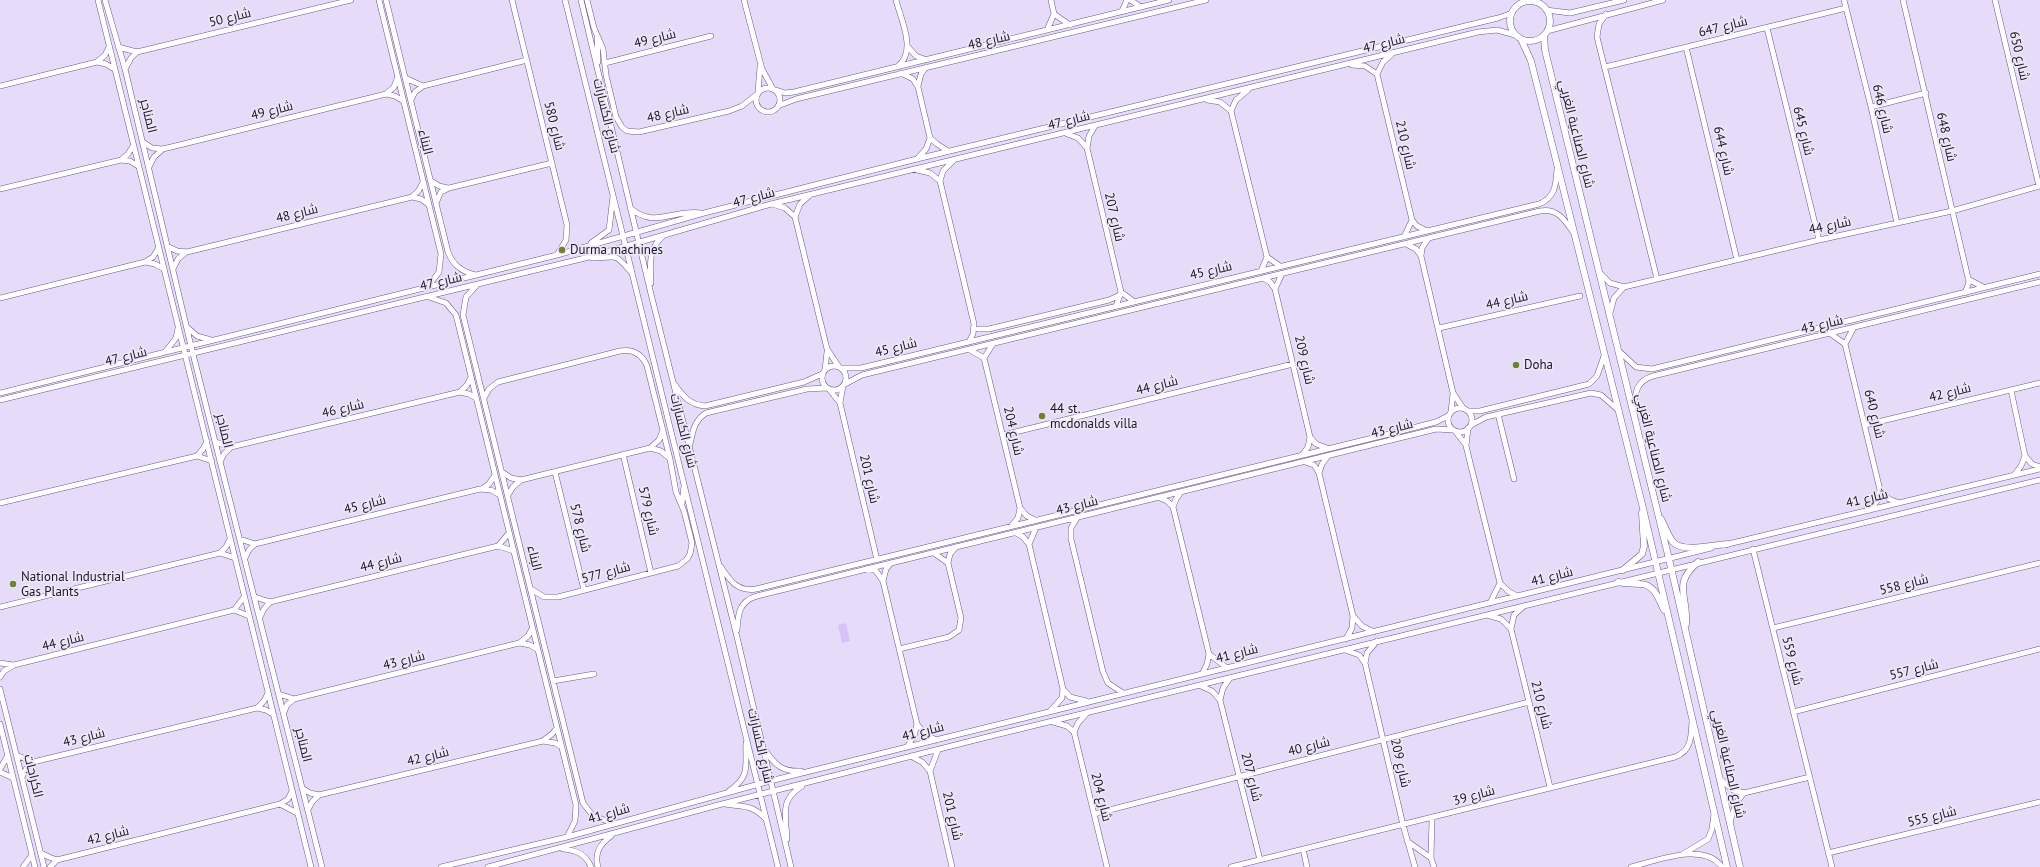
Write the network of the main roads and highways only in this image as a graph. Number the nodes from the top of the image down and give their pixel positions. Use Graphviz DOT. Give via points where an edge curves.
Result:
graph roads {
  1 [pos="1515,0"];
  2 [pos="1537,1"];
  3 [pos="1513,10"];
  4 [pos="1546,33"];
  5 [pos="1518,37"];
  6 [pos="1642,504"];
  7 [pos="1658,515"];
  8 [pos="1728,544"];
  9 [pos="1698,562"];
  10 [pos="1623,570"];
  11 [pos="1618,582"];
  12 [pos="1669,620"];
  13 [pos="1686,632"];
  14 [pos="1727,867"];
  15 [pos="1740,867"];
  1 -- 3 [label="main road"];
  2 -- 3 [label="main road" via="1525,2"];
  2 -- 4 [label="main road" via="1546,10 1550,22"];
  3 -- 5 [label="main road" via="1510,24"];
  4 -- 5 [label="main road" via="1533,41"];
  4 -- 7 [label="main road, شارع الصناعية الغربي" via="1544,50"];
  5 -- 6 [label="main road, شارع الصناعية الغربي" via="1531,61"];
  6 -- 10 [label="main road" via="1642,554"];
  6 -- 12 [label="main road, شارع الصناعية الغربي"];
  7 -- 8 [label="main road" via="1671,540 1678,547"];
  7 -- 13 [label="main road, شارع الصناعية الغربي"];
  9 -- 13 [label="main road" via="1683,582"];
  11 -- 12 [label="main road" via="1650,587 1657,594"];
  12 -- 14 [label="main road, شارع الصناعية الغربي"];
  13 -- 15 [label="main road, شارع الصناعية الغربي"];
}
